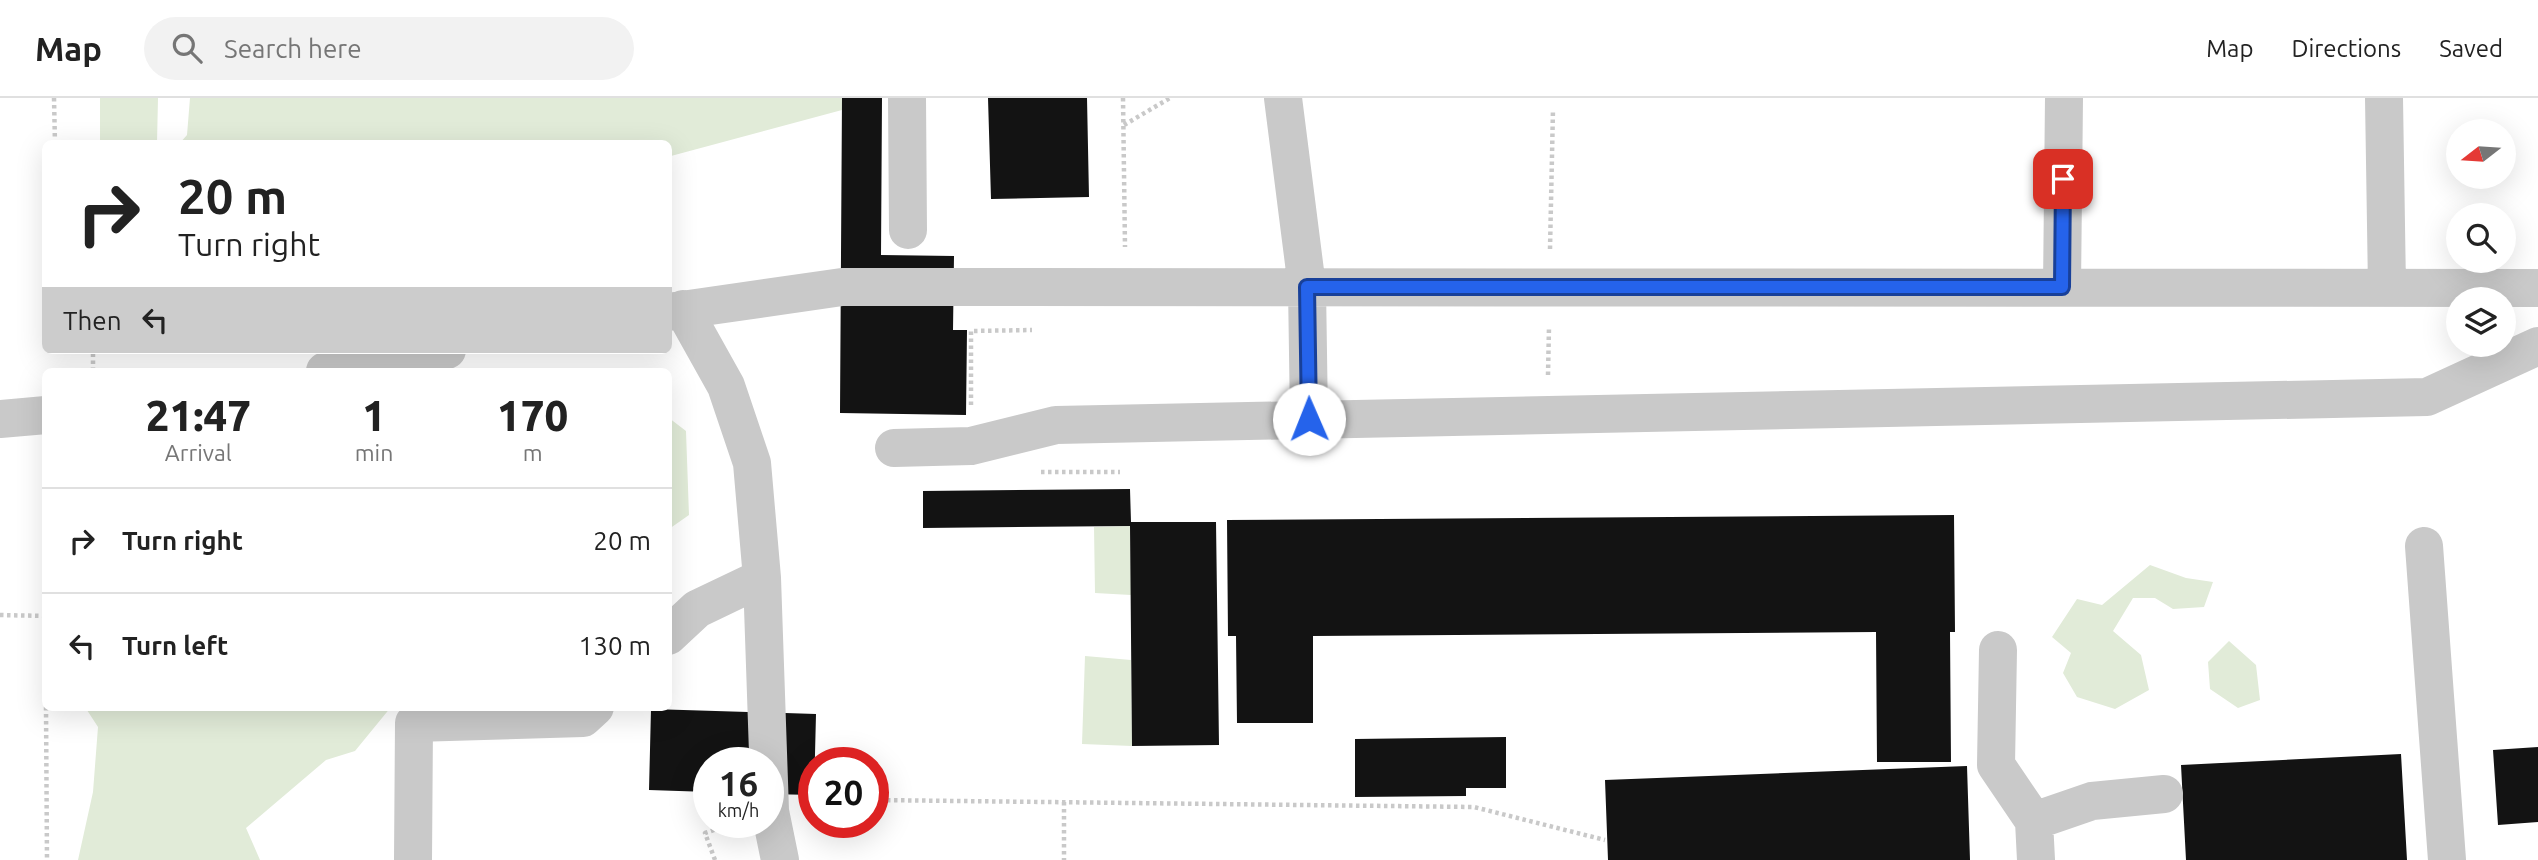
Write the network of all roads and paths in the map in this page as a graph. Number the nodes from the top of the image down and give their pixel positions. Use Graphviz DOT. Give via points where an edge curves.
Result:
graph roads {
  1 [pos="54,98"];
  2 [pos="907,98"];
  3 [pos="1171,98"];
  4 [pos="1283,98"];
  5 [pos="2064,98"];
  6 [pos="2384,98"];
  7 [pos="1123,126"];
  8 [pos="54,140"];
  9 [pos="908,230"];
  10 [pos="1307,287"];
  11 [pos="2062,287"];
  12 [pos="2387,288"];
  13 [pos="2538,288"];
  14 [pos="676,310"];
  15 [pos="2538,346"];
  16 [pos="424,354"];
  17 [pos="342,368"];
  18 [pos="42,415"];
  19 [pos="0,419"];
  20 [pos="1309,419"];
  21 [pos="894,448"];
  22 [pos="2424,546"];
  23 [pos="762,578"];
  24 [pos="0,615"];
  25 [pos="42,617"];
  26 [pos="672,632"];
  27 [pos="1998,650"];
  28 [pos="46,711"];
  29 [pos="590,711"];
  30 [pos="2164,794"];
  31 [pos="889,800"];
  32 [pos="1064,802"];
  33 [pos="2034,821"];
  34 [pos="707,838"];
  35 [pos="1605,839"];
  36 [pos="47,860"];
  37 [pos="413,860"];
  38 [pos="715,860"];
  39 [pos="780,860"];
  40 [pos="1065,860"];
  41 [pos="2036,860"];
  42 [pos="2447,860"];
  1 -- 8 [label="path"];
  2 -- 9 [label="lane"];
  3 -- 7 [label="path"];
  4 -- 10 [label="lane"];
  5 -- 11 [label="lane"];
  6 -- 12 [label="lane"];
  10 -- 11 [label="lane"];
  10 -- 14 [label="lane" via="842,287"];
  10 -- 20 [label="lane"];
  11 -- 12 [label="lane"];
  12 -- 13 [label="lane"];
  14 -- 23 [label="lane" via="726,387 752,463"];
  15 -- 20 [label="lane" via="2427,397"];
  16 -- 17 [label="lane"];
  18 -- 19 [label="lane"];
  20 -- 21 [label="lane" via="1056,425 971,446"];
  22 -- 42 [label="lane"];
  23 -- 26 [label="lane" via="696,609"];
  23 -- 39 [label="lane" via="770,811"];
  24 -- 25 [label="path"];
  27 -- 33 [label="lane" via="1996,765"];
  28 -- 36 [label="path"];
  29 -- 37 [label="lane" via="583,718 414,723"];
  30 -- 33 [label="lane" via="2092,801"];
  31 -- 32 [label="path"];
  32 -- 35 [label="path" via="1474,807"];
  32 -- 40 [label="path"];
  33 -- 41 [label="lane"];
  34 -- 38 [label="path"];
}
